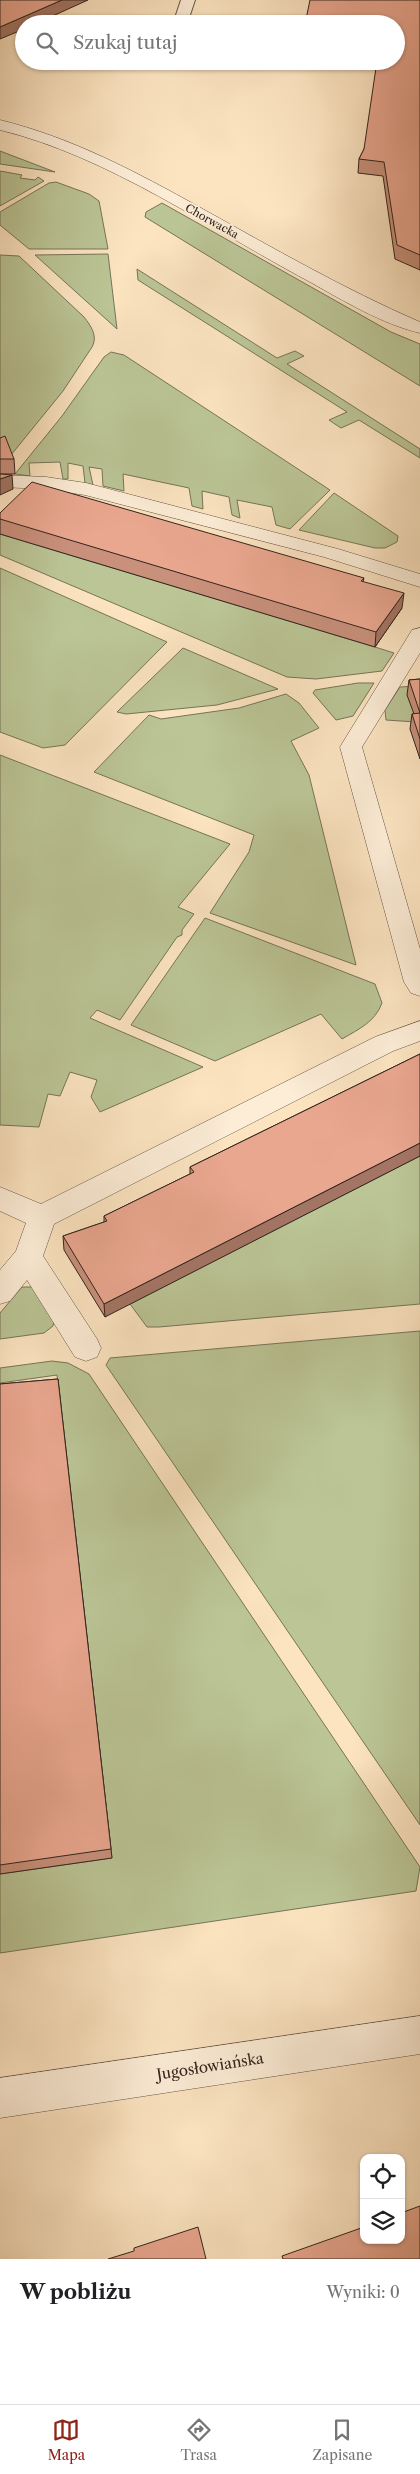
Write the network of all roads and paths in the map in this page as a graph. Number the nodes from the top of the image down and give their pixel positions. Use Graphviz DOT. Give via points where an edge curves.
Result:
graph roads {
  1 [pos="188,0"];
  2 [pos="183,15"];
  3 [pos="0,125"];
  4 [pos="420,328"];
  5 [pos="0,481"];
  6 [pos="420,581"];
  7 [pos="420,635"];
  8 [pos="420,986"];
  9 [pos="420,1031"];
  10 [pos="0,1199"];
  11 [pos="42,1217"];
  12 [pos="28,1257"];
  13 [pos="0,1292"];
  14 [pos="86,1348"];
  15 [pos="420,2034"];
  16 [pos="0,2098"];
  1 -- 2 [label="lane"];
  3 -- 4 [label="street, Chorwacka" via="111,167 304,272"];
  5 -- 6 [label="street" via="86,489 331,553"];
  7 -- 8 [label="street" via="352,746 380,856"];
  9 -- 11 [label="street" via="384,1044"];
  10 -- 11 [label="street"];
  11 -- 12 [label="street"];
  12 -- 13 [label="street"];
  12 -- 14 [label="street"];
  15 -- 16 [label="street, Jugosłowiańska"];
}
